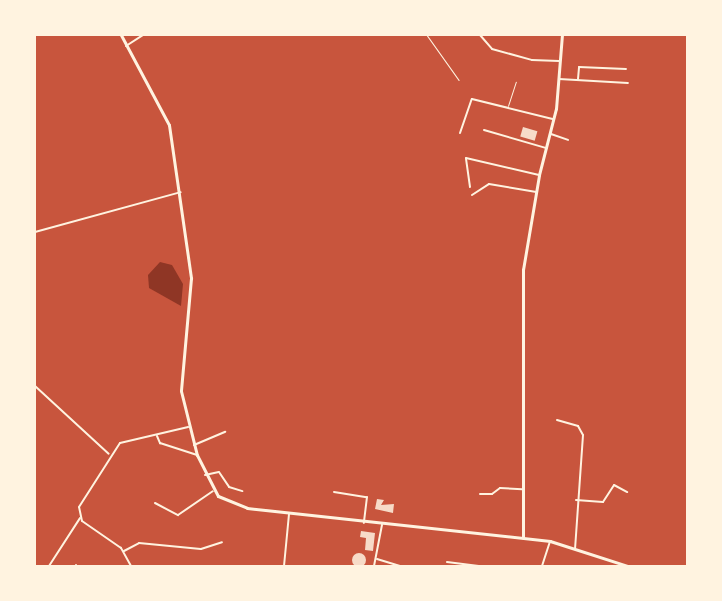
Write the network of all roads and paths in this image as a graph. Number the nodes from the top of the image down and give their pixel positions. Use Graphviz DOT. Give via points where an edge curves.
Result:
graph roads {
  1 [pos="121,35"];
  2 [pos="142,35"];
  3 [pos="427,35"];
  4 [pos="480,35"];
  5 [pos="562,35"];
  6 [pos="126,46"];
  7 [pos="560,61"];
  8 [pos="626,69"];
  9 [pos="559,79"];
  10 [pos="459,80"];
  11 [pos="578,80"];
  12 [pos="516,82"];
  13 [pos="628,83"];
  14 [pos="508,108"];
  15 [pos="554,120"];
  16 [pos="484,130"];
  17 [pos="460,133"];
  18 [pos="551,134"];
  19 [pos="568,140"];
  20 [pos="546,148"];
  21 [pos="539,175"];
  22 [pos="470,187"];
  23 [pos="181,192"];
  24 [pos="536,192"];
  25 [pos="472,195"];
  26 [pos="35,232"];
  27 [pos="35,386"];
  28 [pos="557,420"];
  29 [pos="563,422"];
  30 [pos="562,426"];
  31 [pos="188,427"];
  32 [pos="225,432"];
  33 [pos="157,436"];
  34 [pos="194,444"];
  35 [pos="109,454"];
  36 [pos="197,455"];
  37 [pos="205,475"];
  38 [pos="522,489"];
  39 [pos="213,491"];
  40 [pos="242,491"];
  41 [pos="334,492"];
  42 [pos="627,492"];
  43 [pos="480,494"];
  44 [pos="576,500"];
  45 [pos="155,503"];
  46 [pos="290,512"];
  47 [pos="80,518"];
  48 [pos="364,523"];
  49 [pos="382,525"];
  50 [pos="524,538"];
  51 [pos="550,541"];
  52 [pos="222,542"];
  53 [pos="575,549"];
  54 [pos="124,551"];
  55 [pos="377,558"];
  56 [pos="447,562"];
  57 [pos="619,564"];
  58 [pos="462,565"];
  59 [pos="49,566"];
  60 [pos="131,566"];
  61 [pos="284,566"];
  62 [pos="374,566"];
  63 [pos="400,566"];
  64 [pos="481,566"];
  65 [pos="542,566"];
  66 [pos="628,566"];
  1 -- 6 [label="main road"];
  2 -- 6 [label="street"];
  3 -- 10 [label="path"];
  4 -- 7 [label="street" via="492,49 532,60"];
  5 -- 7 [label="street"];
  6 -- 23 [label="main road" via="164,111"];
  7 -- 9 [label="street"];
  8 -- 11 [label="street" via="579,67"];
  9 -- 11 [label="street"];
  9 -- 15 [label="street"];
  11 -- 13 [label="street"];
  12 -- 14 [label="lane"];
  14 -- 15 [label="street"];
  14 -- 17 [label="street" via="472,99"];
  15 -- 18 [label="street"];
  16 -- 20 [label="street"];
  18 -- 19 [label="street"];
  18 -- 20 [label="street"];
  20 -- 21 [label="street"];
  21 -- 22 [label="street" via="466,158"];
  21 -- 24 [label="street"];
  23 -- 26 [label="street"];
  23 -- 31 [label="main road" via="191,278 180,378"];
  24 -- 25 [label="street" via="490,184"];
  24 -- 38 [label="street" via="523,270"];
  27 -- 35 [label="street"];
  28 -- 29 [label="street"];
  29 -- 30 [label="street"];
  29 -- 44 [label="street" via="578,426 583,435"];
  31 -- 33 [label="street"];
  31 -- 34 [label="main road"];
  32 -- 34 [label="street"];
  33 -- 35 [label="street" via="129,438"];
  33 -- 36 [label="street" via="160,443"];
  34 -- 36 [label="main road"];
  35 -- 47 [label="street" via="79,507"];
  36 -- 37 [label="main road"];
  37 -- 39 [label="main road"];
  37 -- 40 [label="street" via="219,472 229,487"];
  38 -- 43 [label="street" via="500,488 492,494"];
  38 -- 50 [label="street"];
  39 -- 45 [label="street" via="178,515"];
  39 -- 46 [label="main road" via="232,504"];
  41 -- 48 [label="street" via="367,497"];
  42 -- 44 [label="street" via="614,485 603,502"];
  44 -- 53 [label="street"];
  46 -- 48 [label="main road"];
  46 -- 61 [label="street"];
  47 -- 54 [label="street"];
  47 -- 59 [label="street"];
  48 -- 49 [label="main road"];
  49 -- 50 [label="main road"];
  49 -- 55 [label="street"];
  50 -- 51 [label="main road"];
  51 -- 53 [label="main road"];
  51 -- 65 [label="street"];
  52 -- 54 [label="street" via="201,549 139,543"];
  53 -- 57 [label="main road"];
  54 -- 60 [label="street"];
  55 -- 62 [label="street"];
  55 -- 63 [label="street"];
  56 -- 58 [label="street"];
  57 -- 66 [label="main road"];
  58 -- 64 [label="street"];
}
